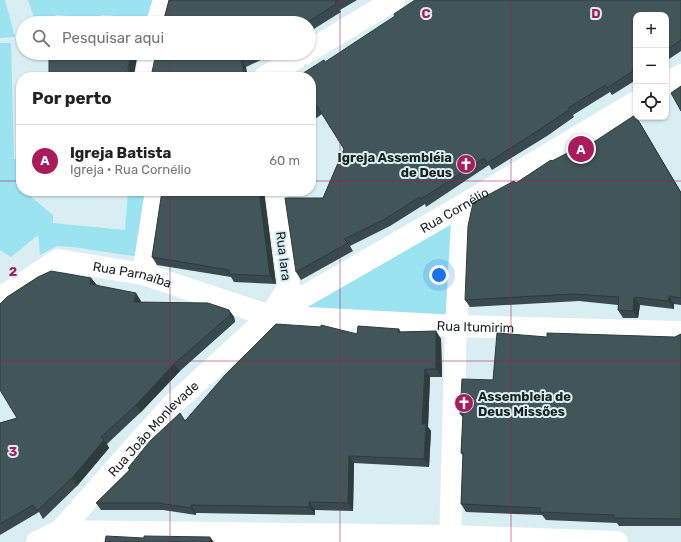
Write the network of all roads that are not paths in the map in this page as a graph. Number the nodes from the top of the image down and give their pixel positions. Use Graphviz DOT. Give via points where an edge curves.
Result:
graph roads {
  1 [pos="164,0"];
  2 [pos="394,0"];
  3 [pos="159,16"];
  4 [pos="316,47"];
  5 [pos="149,60"];
  6 [pos="293,60"];
  7 [pos="147,72"];
  8 [pos="273,72"];
  9 [pos="681,75"];
  10 [pos="669,82"];
  11 [pos="633,104"];
  12 [pos="155,196"];
  13 [pos="277,196"];
  14 [pos="463,205"];
  15 [pos="143,274"];
  16 [pos="0,298"];
  17 [pos="270,316"];
  18 [pos="456,326"];
  19 [pos="681,332"];
  20 [pos="60,531"];
  21 [pos="450,539"];
  22 [pos="37,542"];
  23 [pos="617,542"];
  1 -- 3 [label="street"];
  2 -- 4 [label="street"];
  5 -- 7 [label="street"];
  6 -- 8 [label="street"];
  9 -- 10 [label="street"];
  11 -- 14 [label="street, Rua Cornélio"];
  12 -- 15 [label="street"];
  13 -- 17 [label="street, Rua Iara" via="289,286"];
  14 -- 17 [label="street, Rua Cornélio"];
  14 -- 18 [label="street"];
  15 -- 16 [label="street, Rua Parnaíba" via="58,260"];
  15 -- 17 [label="street, Rua Parnaíba"];
  17 -- 18 [label="street, Rua Itumirim"];
  17 -- 20 [label="street, Rua João Monlevade" via="169,408"];
  18 -- 19 [label="street, Rua Itumirim"];
  18 -- 21 [label="street"];
  20 -- 21 [label="street"];
  20 -- 22 [label="street, Rua João Monlevade"];
  21 -- 23 [label="street"];
}
